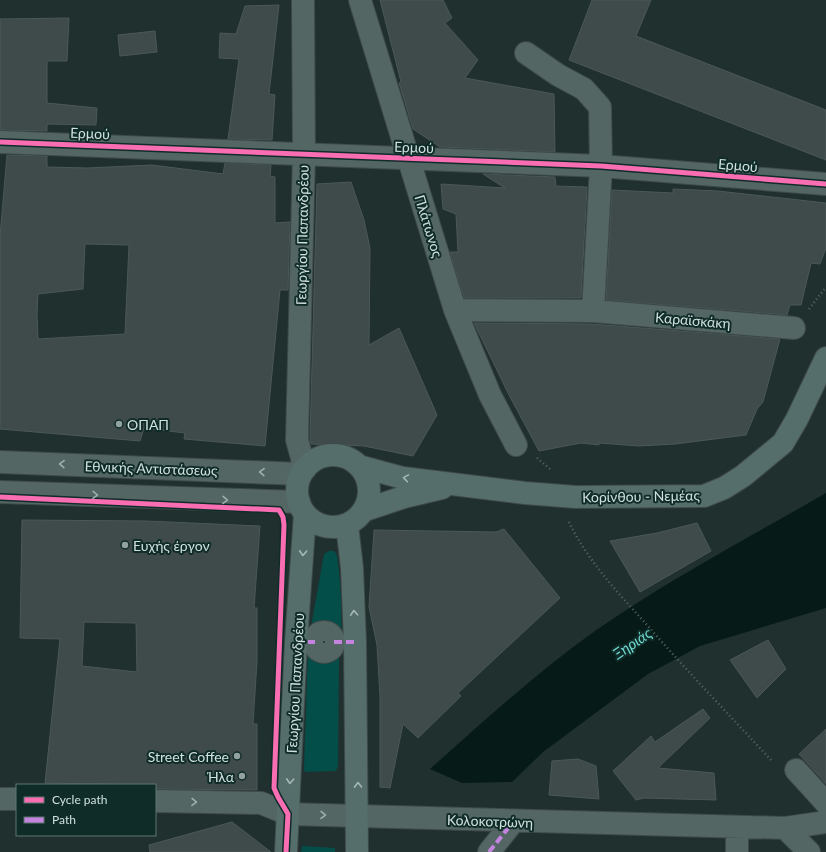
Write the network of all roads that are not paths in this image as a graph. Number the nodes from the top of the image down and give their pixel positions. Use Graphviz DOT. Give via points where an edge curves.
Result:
graph roads {
  1 [pos="304,0"];
  2 [pos="360,0"];
  3 [pos="526,52"];
  4 [pos="0,142"];
  5 [pos="304,154"];
  6 [pos="408,159"];
  7 [pos="601,166"];
  8 [pos="826,184"];
  9 [pos="455,310"];
  10 [pos="593,311"];
  11 [pos="794,328"];
  12 [pos="826,358"];
  13 [pos="516,445"];
  14 [pos="0,462"];
  15 [pos="359,466"];
  16 [pos="303,471"];
  17 [pos="458,484"];
  18 [pos="0,492"];
  19 [pos="302,508"];
  20 [pos="365,510"];
  21 [pos="347,525"];
  22 [pos="325,642"];
  23 [pos="796,770"];
  24 [pos="0,799"];
  25 [pos="16,799"];
  26 [pos="156,801"];
  27 [pos="826,803"];
  28 [pos="288,814"];
  29 [pos="358,816"];
  30 [pos="513,822"];
  31 [pos="826,822"];
  32 [pos="737,827"];
  33 [pos="785,828"];
  34 [pos="286,852"];
  35 [pos="357,852"];
  36 [pos="489,852"];
  37 [pos="737,852"];
  38 [pos="809,852"];
  1 -- 5 [label="street, Γεωργίου Παπανδρέου"];
  2 -- 6 [label="street, Πλάτωνος"];
  3 -- 7 [label="street" via="558,75 584,89 600,107"];
  4 -- 5 [label="street, Ερμού"];
  5 -- 6 [label="street, Ερμού"];
  5 -- 16 [label="street, Γεωργίου Παπανδρέου" via="297,440"];
  6 -- 7 [label="street, Ερμού"];
  6 -- 9 [label="street, Πλάτωνος"];
  7 -- 8 [label="street, Ερμού"];
  7 -- 10 [label="street"];
  9 -- 10 [label="street, Καραϊσκάκη"];
  9 -- 13 [label="street, Πλάτωνος" via="490,395"];
  10 -- 11 [label="street, Καραϊσκάκη"];
  12 -- 17 [label="main road, Κορίνθου - Νεμέας" via="783,443 743,476 724,488 704,496 556,496"];
  16 -- 14 [label="street, Εθνικής Αντιστάσεως, one-way"];
  15 -- 16 [label="main road" via="350,458 338,455 325,456 314,460"];
  17 -- 15 [label="main road, Κορίνθου - Νεμέας, one-way" via="403,478"];
  15 -- 20 [label="main road" via="366,475 370,487"];
  16 -- 19 [label="main road" via="297,493"];
  17 -- 20 [label="main road, Κορίνθου - Νεμέας" via="404,497"];
  18 -- 19 [label="street, Εθνικής Αντιστάσεως, one-way"];
  19 -- 21 [label="main road" via="314,522 324,527 336,528"];
  19 -- 22 [label="main road, Γεωργίου Παπανδρέου, one-way"];
  20 -- 21 [label="main road" via="358,519"];
  22 -- 21 [label="main road, Γεωργίου Παπανδρέου, one-way" via="352,568"];
  22 -- 28 [label="main road, Γεωργίου Παπανδρέου, one-way"];
  29 -- 22 [label="main road, Γεωργίου Παπανδρέου, one-way"];
  23 -- 27 [label="street"];
  24 -- 25 [label="street"];
  26 -- 28 [label="street, Κολοκοτρώνη, one-way" via="261,803"];
  28 -- 29 [label="street, Κολοκοτρώνη, one-way"];
  28 -- 34 [label="main road, Γεωργίου Παπανδρέου"];
  29 -- 30 [label="street, Κολοκοτρώνη"];
  29 -- 35 [label="main road, Γεωργίου Παπανδρέου"];
  30 -- 32 [label="street, Κολοκοτρώνη"];
  30 -- 36 [label="street"];
  31 -- 33 [label="street, Κολοκοτρώνη"];
  32 -- 33 [label="street, Κολοκοτρώνη"];
  32 -- 37 [label="street"];
  33 -- 38 [label="street"];
}
